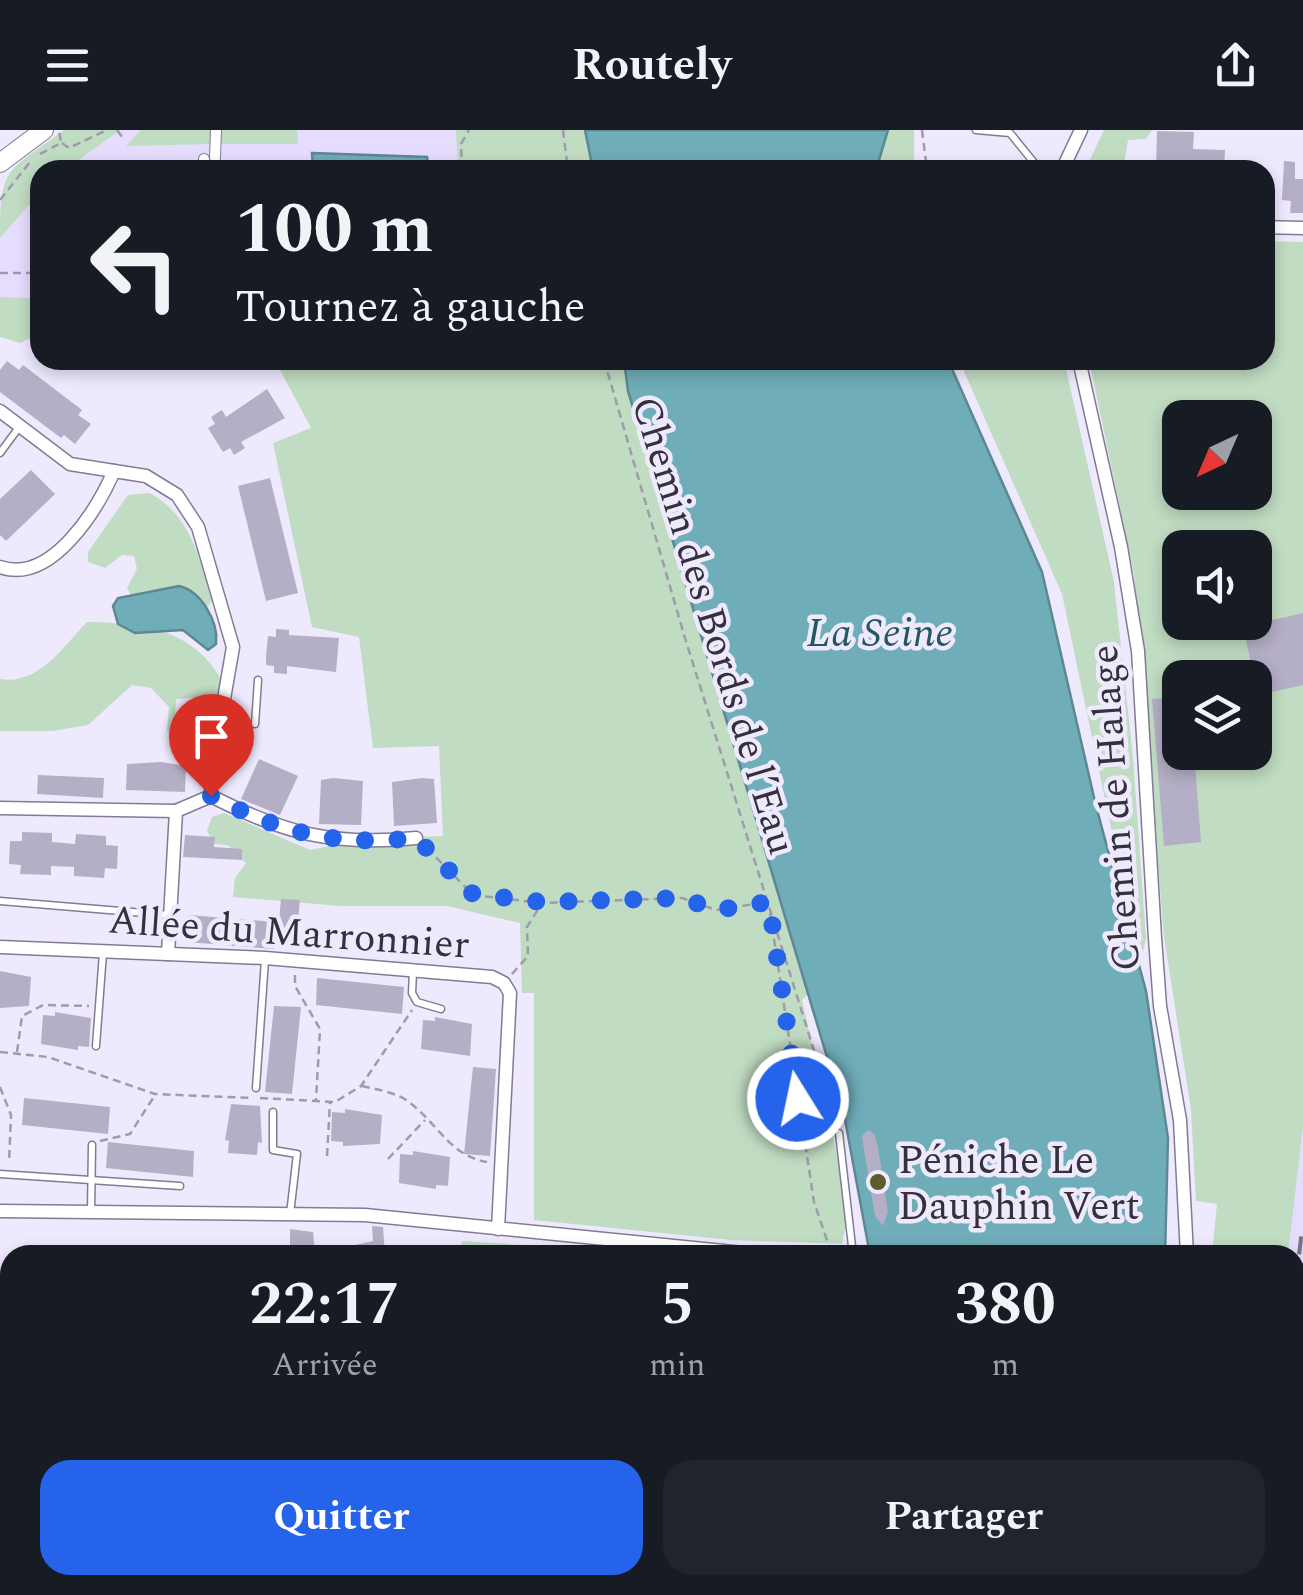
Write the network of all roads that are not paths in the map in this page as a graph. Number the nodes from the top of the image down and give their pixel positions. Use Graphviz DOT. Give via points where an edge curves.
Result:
graph roads {
  1 [pos="44,130"];
  2 [pos="216,130"];
  3 [pos="976,130"];
  4 [pos="1081,130"];
  5 [pos="1010,132"];
  6 [pos="208,160"];
  7 [pos="1032,160"];
  8 [pos="1067,160"];
  9 [pos="0,163"];
  10 [pos="1275,227"];
  11 [pos="1303,228"];
  12 [pos="1081,370"];
  13 [pos="0,411"];
  14 [pos="20,426"];
  15 [pos="0,454"];
  16 [pos="114,471"];
  17 [pos="0,567"];
  18 [pos="258,680"];
  19 [pos="220,722"];
  20 [pos="255,724"];
  21 [pos="212,749"];
  22 [pos="211,796"];
  23 [pos="0,808"];
  24 [pos="176,811"];
  25 [pos="416,838"];
  26 [pos="0,902"];
  27 [pos="170,915"];
  28 [pos="0,947"];
  29 [pos="103,952"];
  30 [pos="168,954"];
  31 [pos="265,958"];
  32 [pos="413,971"];
  33 [pos="442,1009"];
  34 [pos="96,1046"];
  35 [pos="256,1088"];
  36 [pos="274,1112"];
  37 [pos="840,1134"];
  38 [pos="92,1145"];
  39 [pos="4,1174"];
  40 [pos="91,1182"];
  41 [pos="180,1186"];
  42 [pos="0,1211"];
  43 [pos="90,1214"];
  44 [pos="290,1215"];
  45 [pos="498,1229"];
  46 [pos="662,1245"];
  47 [pos="853,1245"];
  48 [pos="1186,1245"];
  1 -- 9 [label="main road"];
  2 -- 6 [label="street"];
  3 -- 5 [label="lane"];
  4 -- 8 [label="street"];
  5 -- 7 [label="lane"];
  10 -- 11 [label="street"];
  12 -- 48 [label="street, Chemin de Halage" via="1122,547 1138,652 1154,938 1180,1120"];
  13 -- 14 [label="street"];
  14 -- 15 [label="lane"];
  14 -- 16 [label="street" via="70,464"];
  16 -- 17 [label="street" via="100,505 43,564 15,572"];
  16 -- 19 [label="street" via="146,476 177,495 198,527 233,647"];
  18 -- 20 [label="lane"];
  21 -- 22 [label="street"];
  22 -- 24 [label="street"];
  22 -- 25 [label="street" via="318,840"];
  23 -- 24 [label="street"];
  24 -- 27 [label="street"];
  26 -- 27 [label="lane"];
  27 -- 30 [label="street"];
  28 -- 29 [label="street, Allée du Marronnier"];
  29 -- 30 [label="street, Allée du Marronnier"];
  29 -- 34 [label="lane"];
  30 -- 31 [label="street, Allée du Marronnier"];
  31 -- 32 [label="street, Allée du Marronnier"];
  31 -- 35 [label="lane"];
  32 -- 33 [label="lane" via="416,1002"];
  32 -- 45 [label="street, Allée du Marronnier" via="492,977 510,992"];
  36 -- 44 [label="lane" via="273,1150 296,1154"];
  37 -- 47 [label="lane"];
  38 -- 40 [label="lane"];
  39 -- 40 [label="lane"];
  40 -- 41 [label="lane"];
  40 -- 43 [label="lane"];
  42 -- 43 [label="street"];
  43 -- 44 [label="street"];
  44 -- 45 [label="street"];
  45 -- 46 [label="street"];
}
